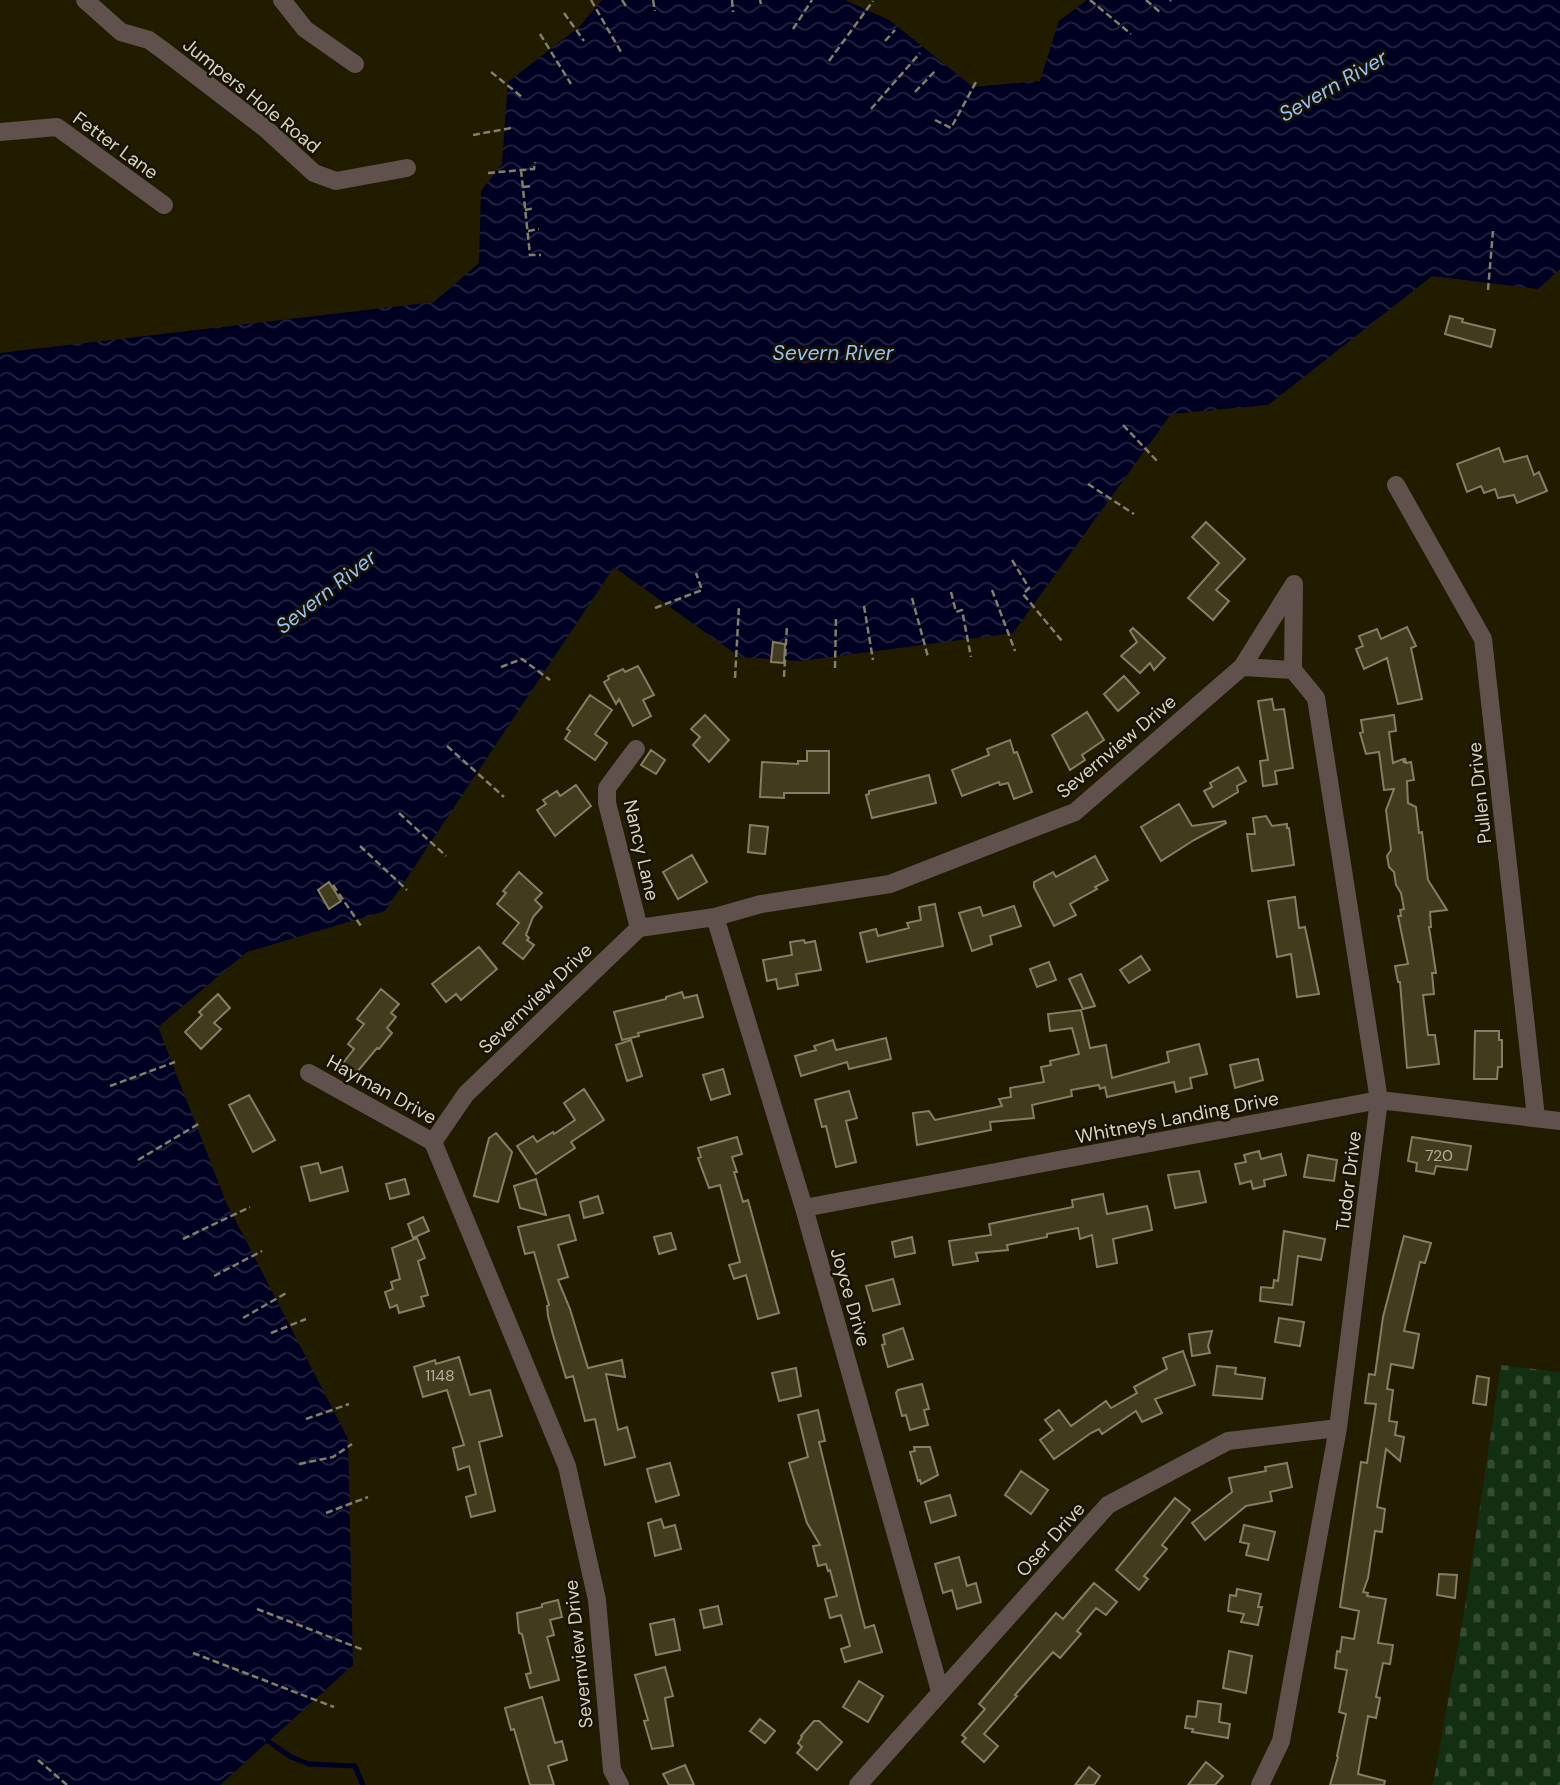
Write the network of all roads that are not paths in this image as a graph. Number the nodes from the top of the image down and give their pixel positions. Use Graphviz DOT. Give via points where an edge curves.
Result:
graph roads {
  1 [pos="85,0"];
  2 [pos="282,0"];
  3 [pos="355,64"];
  4 [pos="0,132"];
  5 [pos="407,168"];
  6 [pos="164,205"];
  7 [pos="1396,485"];
  8 [pos="1242,667"];
  9 [pos="1293,670"];
  10 [pos="636,749"];
  11 [pos="715,917"];
  12 [pos="639,928"];
  13 [pos="309,1073"];
  14 [pos="1379,1100"];
  15 [pos="1536,1117"];
  16 [pos="1560,1121"];
  17 [pos="433,1142"];
  18 [pos="804,1208"];
  19 [pos="1338,1428"];
  20 [pos="940,1691"];
  21 [pos="620,1785"];
  22 [pos="858,1785"];
  23 [pos="1260,1785"];
  1 -- 5 [label="street, Jumpers Hole Road" via="121,32 149,40 164,51 266,129 314,173 336,181"];
  2 -- 3 [label="street" via="305,29"];
  4 -- 6 [label="street, Fetter Lane" via="57,127"];
  7 -- 15 [label="street, Pullen Drive" via="1483,639"];
  8 -- 9 [label="street"];
  8 -- 9 [label="street, Severnview Drive" via="1294,584"];
  8 -- 11 [label="street, Severnview Drive" via="1075,812 890,884 761,904"];
  9 -- 14 [label="street, Tudor Drive" via="1316,698"];
  10 -- 12 [label="street, Nancy Lane" via="607,788 607,803"];
  11 -- 12 [label="street, Severnview Drive"];
  11 -- 18 [label="street, Joyce Drive"];
  12 -- 17 [label="street, Severnview Drive" via="466,1094"];
  13 -- 17 [label="street, Hayman Drive"];
  14 -- 15 [label="street, Whitneys Landing Drive"];
  14 -- 18 [label="street, Whitneys Landing Drive"];
  14 -- 19 [label="street, Tudor Drive"];
  15 -- 16 [label="street, Whitneys Landing Drive"];
  17 -- 21 [label="street, Severnview Drive" via="567,1466 597,1600 612,1770"];
  18 -- 20 [label="street, Joyce Drive"];
  19 -- 20 [label="street, Oser Drive" via="1228,1441 1108,1505"];
  19 -- 23 [label="street, Tudor Drive" via="1282,1741"];
  20 -- 22 [label="street, Oser Drive"];
}
